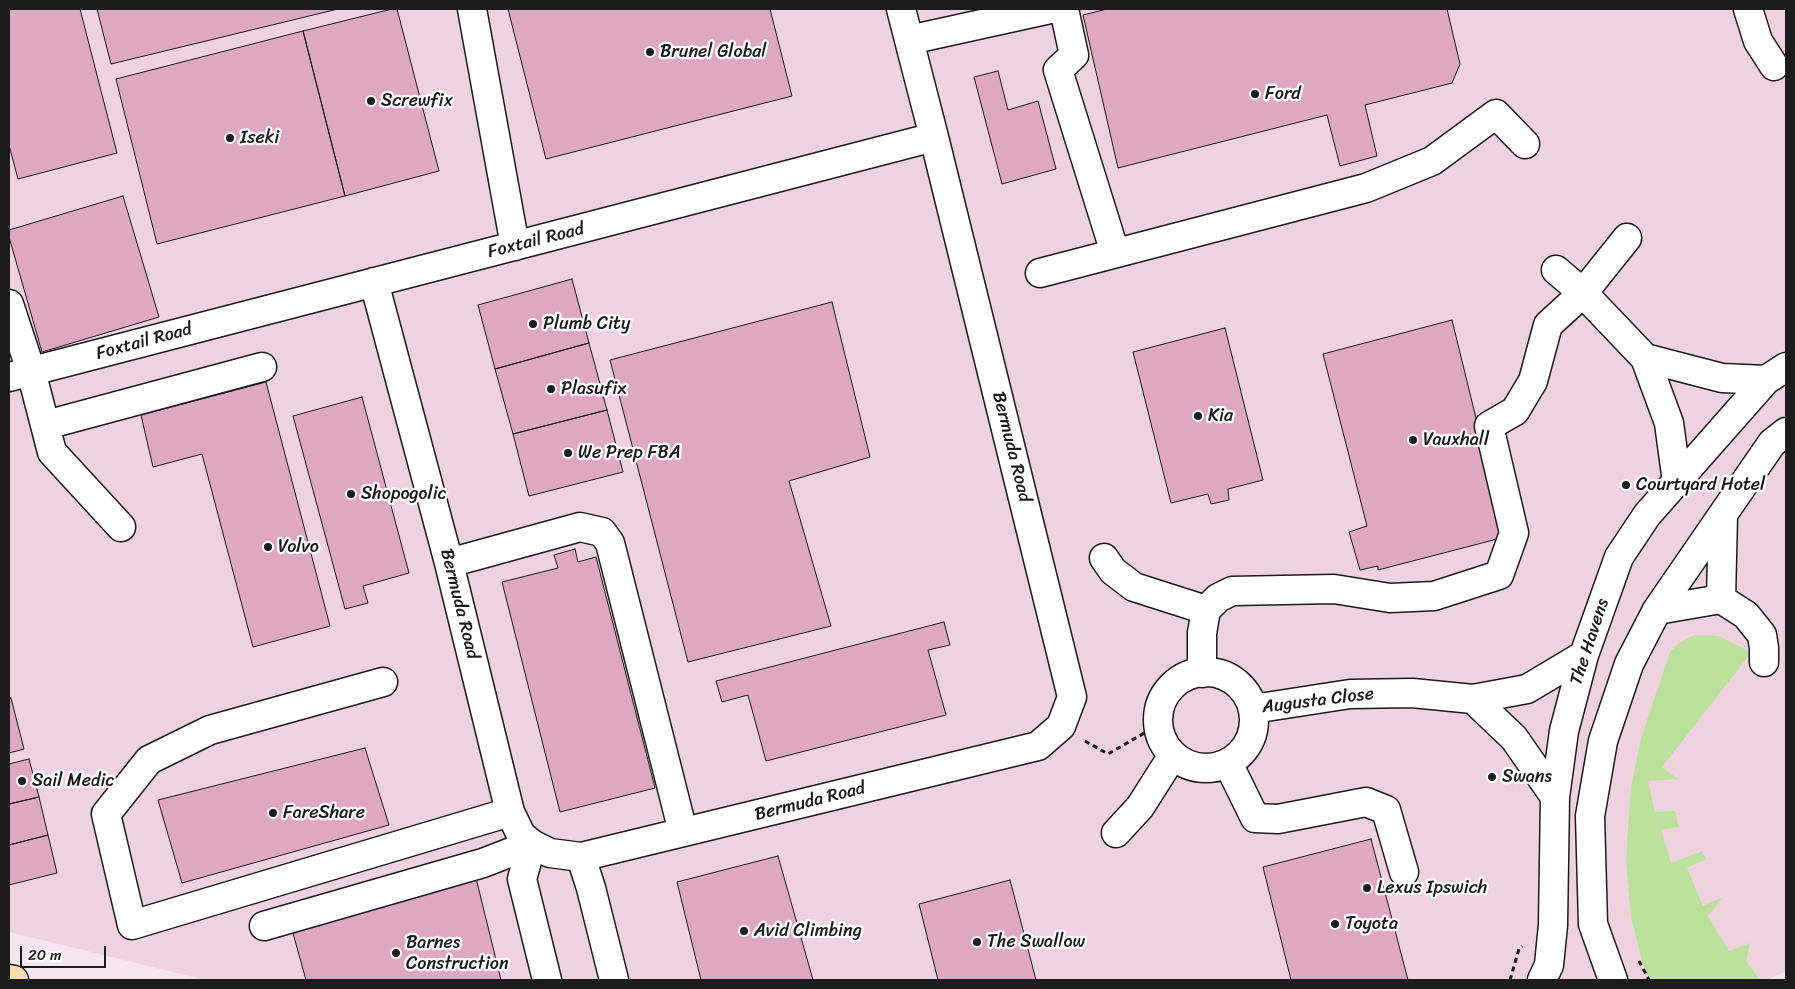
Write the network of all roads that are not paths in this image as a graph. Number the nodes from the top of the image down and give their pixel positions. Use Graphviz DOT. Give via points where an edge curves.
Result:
graph roads {
  1 [pos="472,9"];
  2 [pos="901,9"];
  3 [pos="1050,9"];
  4 [pos="1064,9"];
  5 [pos="1748,9"];
  6 [pos="909,40"];
  7 [pos="1774,66"];
  8 [pos="934,138"];
  9 [pos="1525,144"];
  10 [pos="1627,238"];
  11 [pos="515,246"];
  12 [pos="1115,253"];
  13 [pos="1556,270"];
  14 [pos="1040,273"];
  15 [pos="374,282"];
  16 [pos="1583,293"];
  17 [pos="9,304"];
  18 [pos="1645,358"];
  19 [pos="262,367"];
  20 [pos="1776,373"];
  21 [pos="20,374"];
  22 [pos="46,425"];
  23 [pos="1786,432"];
  24 [pos="1677,482"];
  25 [pos="1723,516"];
  26 [pos="121,527"];
  27 [pos="1104,558"];
  28 [pos="449,563"];
  29 [pos="1720,599"];
  30 [pos="1206,610"];
  31 [pos="1657,610"];
  32 [pos="1584,654"];
  33 [pos="1764,662"];
  34 [pos="1202,672"];
  35 [pos="383,682"];
  36 [pos="1473,699"];
  37 [pos="1252,709"];
  38 [pos="1173,755"];
  39 [pos="1228,763"];
  40 [pos="1555,797"];
  41 [pos="510,812"];
  42 [pos="682,832"];
  43 [pos="1116,833"];
  44 [pos="532,844"];
  45 [pos="581,857"];
  46 [pos="1404,872"];
  47 [pos="264,926"];
  48 [pos="9,979"];
  49 [pos="14,980"];
  50 [pos="548,980"];
  51 [pos="614,980"];
  52 [pos="1542,980"];
  53 [pos="1613,980"];
  1 -- 11 [label="street"];
  2 -- 6 [label="street"];
  3 -- 6 [label="street"];
  4 -- 12 [label="street" via="1074,55 1058,70"];
  5 -- 7 [label="street" via="1758,40"];
  6 -- 8 [label="street"];
  8 -- 11 [label="street, Foxtail Road"];
  8 -- 42 [label="street, Bermuda Road" via="1072,697 1061,726 1038,746"];
  9 -- 12 [label="street" via="1496,114 1432,161 1366,188"];
  10 -- 16 [label="street"];
  11 -- 15 [label="street, Foxtail Road"];
  12 -- 14 [label="street"];
  13 -- 16 [label="street"];
  15 -- 21 [label="street, Foxtail Road"];
  15 -- 28 [label="street, Bermuda Road"];
  16 -- 18 [label="street"];
  16 -- 30 [label="street" via="1548,325 1533,381 1515,411 1489,426 1514,533 1499,575 1434,596 1390,598 1334,589 1232,591 1218,598"];
  17 -- 21 [label="street"];
  18 -- 20 [label="street" via="1722,378"];
  18 -- 24 [label="street" via="1669,423"];
  19 -- 22 [label="street"];
  20 -- 24 [label="street, The Havens"];
  21 -- 22 [label="street"];
  22 -- 26 [label="street" via="52,452"];
  23 -- 25 [label="street" via="1772,442"];
  24 -- 32 [label="street, The Havens" via="1647,515 1620,557"];
  25 -- 29 [label="street"];
  25 -- 31 [label="street"];
  27 -- 30 [label="street" via="1113,572 1134,587"];
  28 -- 41 [label="street, Bermuda Road"];
  28 -- 42 [label="street" via="580,527 602,532 610,543"];
  29 -- 31 [label="street"];
  29 -- 33 [label="street" via="1746,615 1762,635"];
  30 -- 34 [label="street" via="1202,633"];
  31 -- 53 [label="street" via="1629,664 1603,741 1590,816 1592,924"];
  32 -- 36 [label="street, Augusta Close" via="1527,689"];
  32 -- 40 [label="street, The Havens" via="1564,731"];
  34 -- 37 [label="street, Augusta Close" via="1234,682 1248,697"];
  34 -- 38 [label="street" via="1181,680 1164,696 1159,710 1158,725"];
  35 -- 41 [label="street" via="210,730 150,760 106,814 132,925"];
  36 -- 37 [label="street, Augusta Close" via="1412,693 1350,694"];
  36 -- 40 [label="street" via="1514,738"];
  37 -- 39 [label="street, Augusta Close" via="1254,725 1249,740 1240,754"];
  38 -- 39 [label="street" via="1199,768 1214,768"];
  38 -- 43 [label="street" via="1140,807"];
  39 -- 46 [label="street" via="1255,818 1278,819 1366,802 1386,810"];
  40 -- 52 [label="street, The Havens" via="1553,926 1549,965"];
  41 -- 44 [label="street, Bermuda Road" via="521,835"];
  42 -- 45 [label="street, Bermuda Road"];
  44 -- 45 [label="street, Bermuda Road" via="550,853"];
  44 -- 47 [label="street" via="483,863"];
  44 -- 50 [label="street" via="522,879"];
  45 -- 51 [label="street"];
  48 -- 49 [label="main road"];
}
